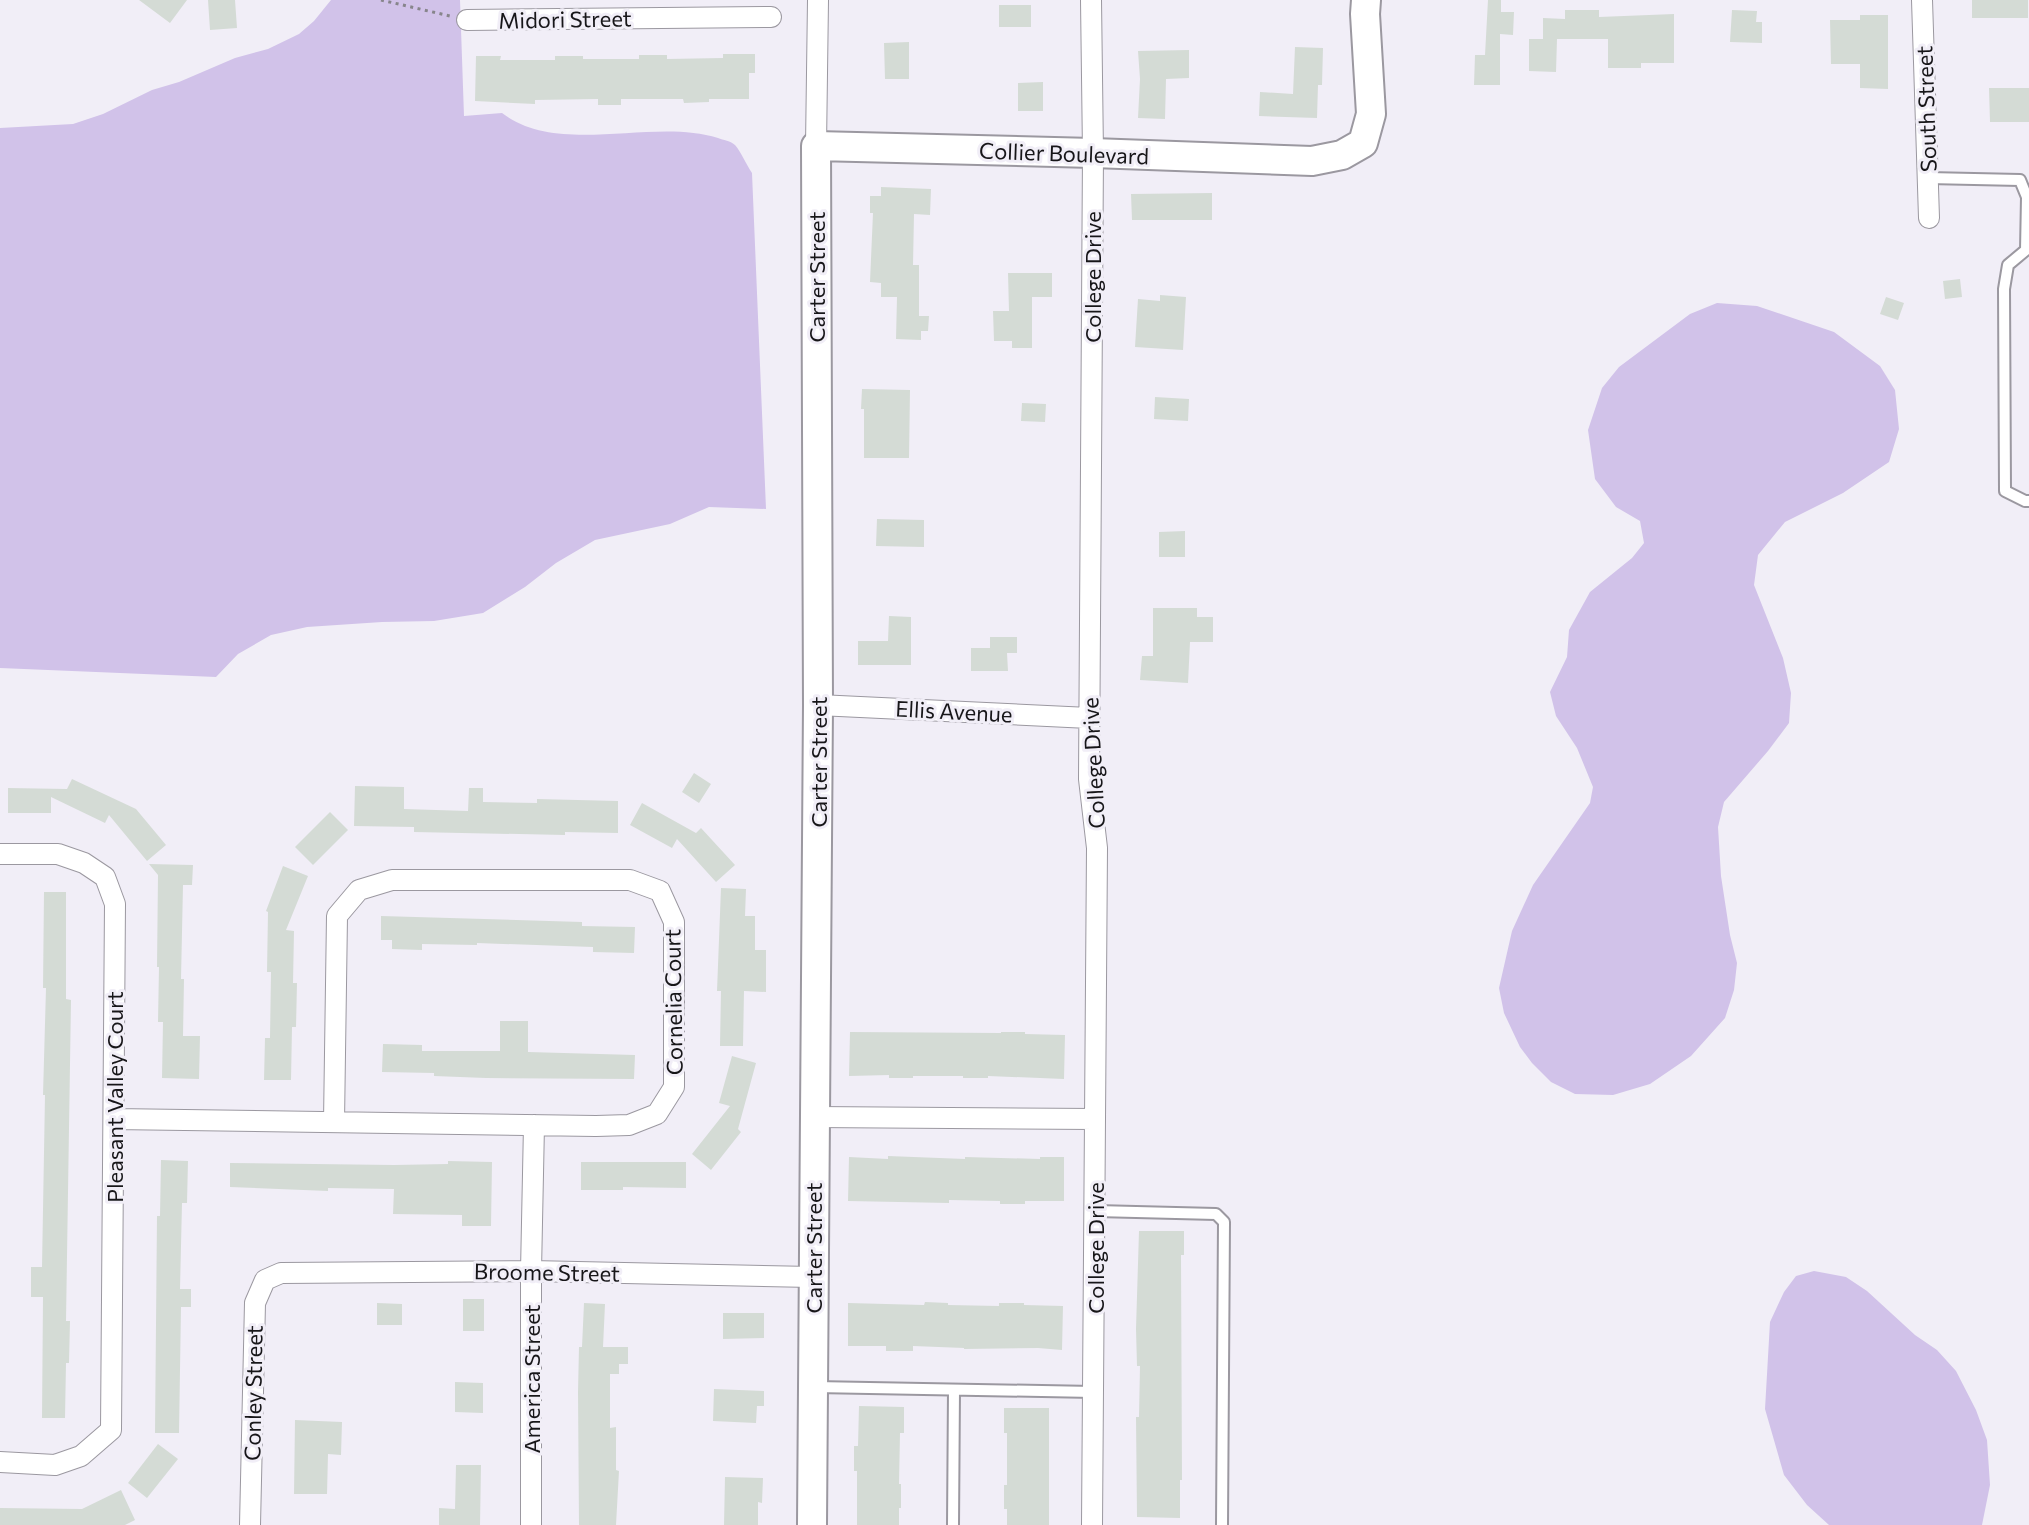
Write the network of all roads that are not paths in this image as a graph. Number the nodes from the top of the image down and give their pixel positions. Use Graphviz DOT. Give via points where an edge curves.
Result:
graph roads {
  1 [pos="818,0"];
  2 [pos="1091,0"];
  3 [pos="1366,0"];
  4 [pos="1922,0"];
  5 [pos="654,9"];
  6 [pos="771,17"];
  7 [pos="467,20"];
  8 [pos="816,147"];
  9 [pos="1092,153"];
  10 [pos="1928,178"];
  11 [pos="1929,218"];
  12 [pos="2029,501"];
  13 [pos="818,705"];
  14 [pos="1089,718"];
  15 [pos="0,854"];
  16 [pos="814,1117"];
  17 [pos="114,1119"];
  18 [pos="1095,1119"];
  19 [pos="334,1122"];
  20 [pos="534,1125"];
  21 [pos="1096,1211"];
  22 [pos="531,1271"];
  23 [pos="281,1273"];
  24 [pos="812,1277"];
  25 [pos="812,1387"];
  26 [pos="954,1390"];
  27 [pos="1094,1392"];
  28 [pos="0,1462"];
  29 [pos="250,1525"];
  30 [pos="531,1525"];
  31 [pos="812,1525"];
  32 [pos="953,1525"];
  33 [pos="1092,1525"];
  34 [pos="1222,1525"];
  1 -- 8 [label="street, Carter Street"];
  2 -- 9 [label="street, College Drive"];
  3 -- 9 [label="street, Collier Boulevard" via="1371,114 1363,143 1342,155 1312,161"];
  4 -- 10 [label="street, South Street"];
  5 -- 6 [label="street, Midori Street"];
  5 -- 7 [label="street, Midori Street"];
  8 -- 9 [label="street, Collier Boulevard"];
  8 -- 13 [label="street, Carter Street"];
  9 -- 14 [label="street, College Drive"];
  10 -- 11 [label="street, South Street"];
  10 -- 12 [label="lane" via="2020,180 2027,197 2026,250 2008,265 2004,301 2005,491"];
  13 -- 14 [label="street, Ellis Avenue"];
  13 -- 16 [label="street, Carter Street"];
  14 -- 18 [label="street, College Drive" via="1089,779 1097,848"];
  15 -- 17 [label="street, Pleasant Valley Court" via="58,854 84,863 105,877 115,904"];
  16 -- 18 [label="street"];
  16 -- 24 [label="street, Carter Street"];
  17 -- 19 [label="street, Cornelia Court"];
  17 -- 28 [label="street, Pleasant Valley Court" via="111,1431 81,1456 55,1465"];
  18 -- 21 [label="street, College Drive"];
  19 -- 20 [label="street, Cornelia Court"];
  19 -- 20 [label="street, Cornelia Court" via="337,916 359,890 392,880 630,880 660,891 674,922 674,1088 657,1113 629,1125"];
  20 -- 22 [label="street, America Street"];
  21 -- 27 [label="street, College Drive"];
  21 -- 34 [label="lane" via="1216,1214 1224,1221"];
  22 -- 23 [label="street, Broome Street"];
  22 -- 24 [label="street, Broome Street"];
  22 -- 30 [label="street, America Street"];
  23 -- 29 [label="street, Conley Street" via="265,1280 255,1303"];
  24 -- 25 [label="street, Carter Street"];
  25 -- 26 [label="lane"];
  25 -- 31 [label="street, Carter Street"];
  26 -- 27 [label="lane"];
  26 -- 32 [label="lane"];
  27 -- 33 [label="street, College Drive"];
}
